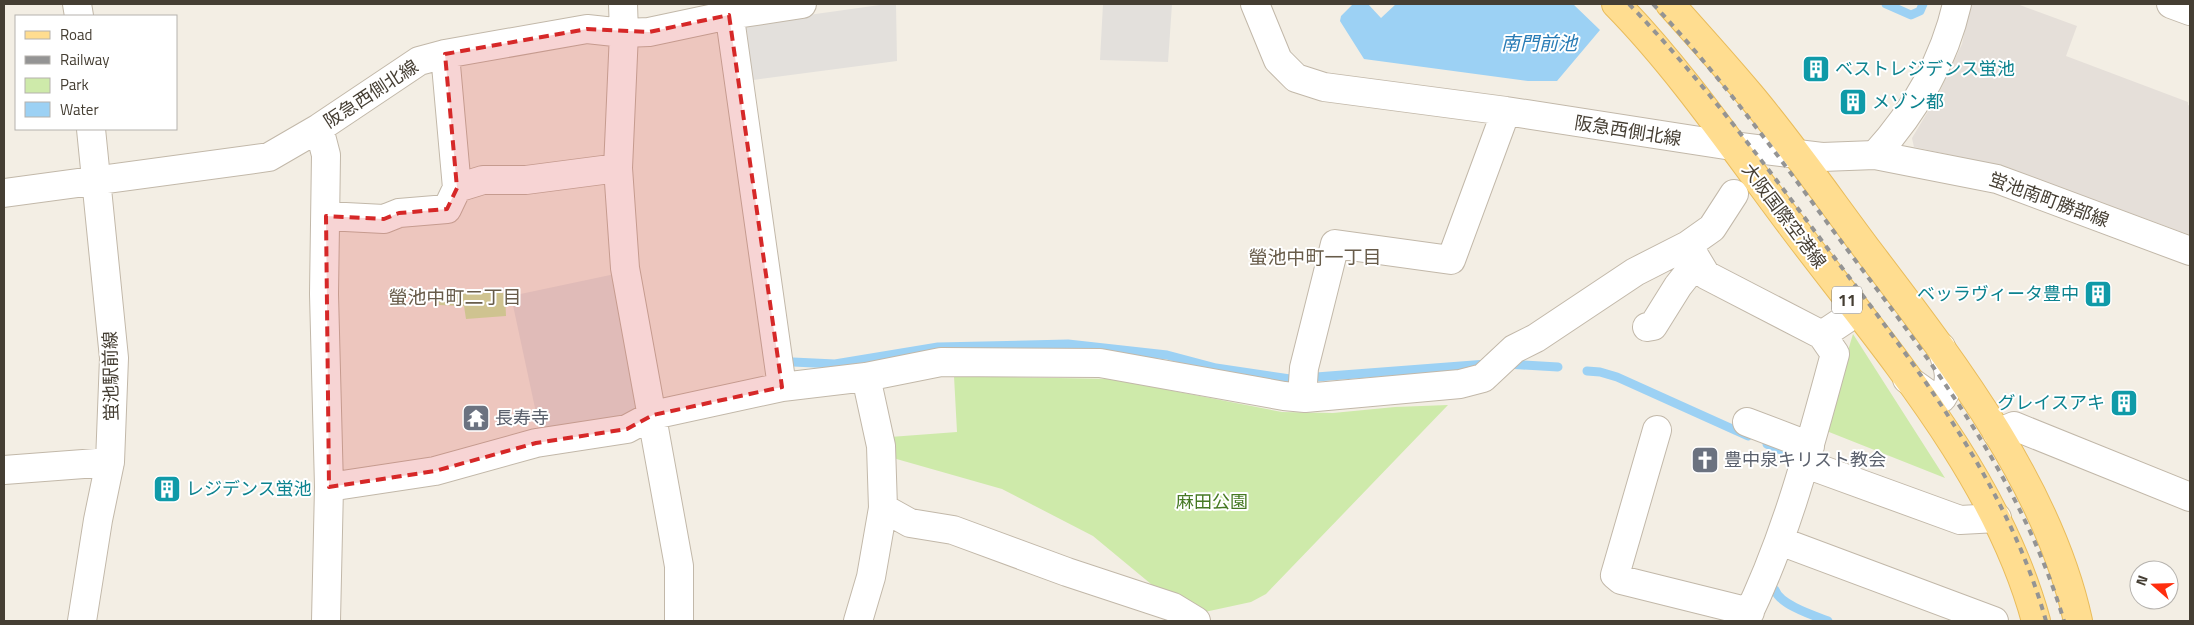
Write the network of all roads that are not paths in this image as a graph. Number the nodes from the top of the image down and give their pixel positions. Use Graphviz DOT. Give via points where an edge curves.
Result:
graph roads {
  1 [pos="623,4"];
  2 [pos="802,4"];
  3 [pos="1255,4"];
  4 [pos="1616,4"];
  5 [pos="1670,4"];
  6 [pos="1957,4"];
  7 [pos="2171,4"];
  8 [pos="728,9"];
  9 [pos="2190,11"];
  10 [pos="624,33"];
  11 [pos="445,54"];
  12 [pos="1506,111"];
  13 [pos="320,128"];
  14 [pos="91,130"];
  15 [pos="1732,146"];
  16 [pos="1795,154"];
  17 [pos="1875,155"];
  18 [pos="618,168"];
  19 [pos="96,180"];
  20 [pos="457,188"];
  21 [pos="4,193"];
  22 [pos="1734,194"];
  23 [pos="326,216"];
  24 [pos="2190,252"];
  25 [pos="1693,254"];
  26 [pos="1852,307"];
  27 [pos="1647,327"];
  28 [pos="1822,335"];
  29 [pos="1940,346"];
  30 [pos="866,377"];
  31 [pos="1906,378"];
  32 [pos="1303,384"];
  33 [pos="782,387"];
  34 [pos="652,415"];
  35 [pos="1747,422"];
  36 [pos="1657,430"];
  37 [pos="1997,433"];
  38 [pos="1808,455"];
  39 [pos="110,462"];
  40 [pos="4,470"];
  41 [pos="329,487"];
  42 [pos="2190,497"];
  43 [pos="883,508"];
  44 [pos="1997,518"];
  45 [pos="1780,541"];
  46 [pos="1747,616"];
  47 [pos="82,621"];
  48 [pos="326,621"];
  49 [pos="679,621"];
  50 [pos="858,621"];
  51 [pos="1196,621"];
  52 [pos="1994,621"];
  53 [pos="2036,621"];
  54 [pos="2078,621"];
  1 -- 10 [label="street"];
  2 -- 8 [label="street, 阪急西側北線"];
  3 -- 12 [label="street, 阪急西側北線" via="1278,60 1296,78 1324,87"];
  4 -- 15 [label="main road, 大阪国際空港線 / 11" via="1634,22"];
  5 -- 16 [label="main road" via="1751,96"];
  6 -- 17 [label="street" via="1935,69 1910,112"];
  7 -- 9 [label="street"];
  8 -- 10 [label="street, 阪急西側北線" via="648,32"];
  8 -- 33 [label="street"];
  10 -- 11 [label="street, 阪急西側北線" via="587,29"];
  10 -- 18 [label="street"];
  11 -- 13 [label="street, 阪急西側北線" via="419,61"];
  11 -- 20 [label="street"];
  12 -- 15 [label="street, 阪急西側北線"];
  12 -- 32 [label="street" via="1451,260 1335,244"];
  13 -- 19 [label="street, 阪急西側北線" via="269,157"];
  13 -- 23 [label="street" via="326,155"];
  14 -- 19 [label="street, 蛍池駅前線"];
  15 -- 16 [label="street, 阪急西側北線"];
  15 -- 26 [label="main road, 大阪国際空港線 / 11"];
  16 -- 17 [label="street, 阪急西側北線"];
  16 -- 29 [label="main road"];
  17 -- 24 [label="street, 蛍池南町勝部線" via="1997,179"];
  18 -- 20 [label="street" via="526,180 483,180"];
  18 -- 34 [label="street" via="625,268"];
  19 -- 21 [label="street, 阪急西側北線"];
  19 -- 39 [label="street, 蛍池駅前線" via="114,358"];
  20 -- 23 [label="street" via="447,209 399,213 384,219"];
  22 -- 25 [label="street"];
  23 -- 41 [label="street" via="324,294"];
  25 -- 27 [label="street" via="1653,326"];
  25 -- 28 [label="street" via="1706,275"];
  25 -- 32 [label="street" via="1634,272 1536,338 1514,349 1483,378 1453,385"];
  26 -- 28 [label="street" via="1846,319"];
  26 -- 31 [label="main road, 大阪国際空港線 / 11"];
  28 -- 38 [label="street" via="1835,354"];
  29 -- 31 [label="street" via="1949,370 1949,388 1942,398 1928,394"];
  29 -- 37 [label="main road"];
  30 -- 32 [label="street" via="941,362 1078,361 1132,367 1284,396"];
  30 -- 33 [label="street"];
  30 -- 43 [label="street" via="881,446"];
  31 -- 44 [label="main road, 大阪国際空港線 / 11" via="1959,451"];
  33 -- 34 [label="street"];
  34 -- 41 [label="street" via="627,429 536,443 435,471"];
  34 -- 49 [label="street" via="679,566"];
  35 -- 38 [label="street"];
  36 -- 46 [label="street" via="1615,575 1621,580"];
  37 -- 42 [label="street" via="2014,426"];
  37 -- 54 [label="main road" via="2058,553"];
  38 -- 44 [label="street" via="1960,520"];
  38 -- 45 [label="street"];
  39 -- 40 [label="street"];
  39 -- 47 [label="street, 蛍池駅前線"];
  41 -- 48 [label="street"];
  43 -- 50 [label="street" via="871,577"];
  43 -- 51 [label="street" via="910,523 953,530 1173,607"];
  44 -- 53 [label="main road, 大阪国際空港線 / 11" via="2026,583"];
  45 -- 46 [label="street"];
  45 -- 52 [label="street"];
}
